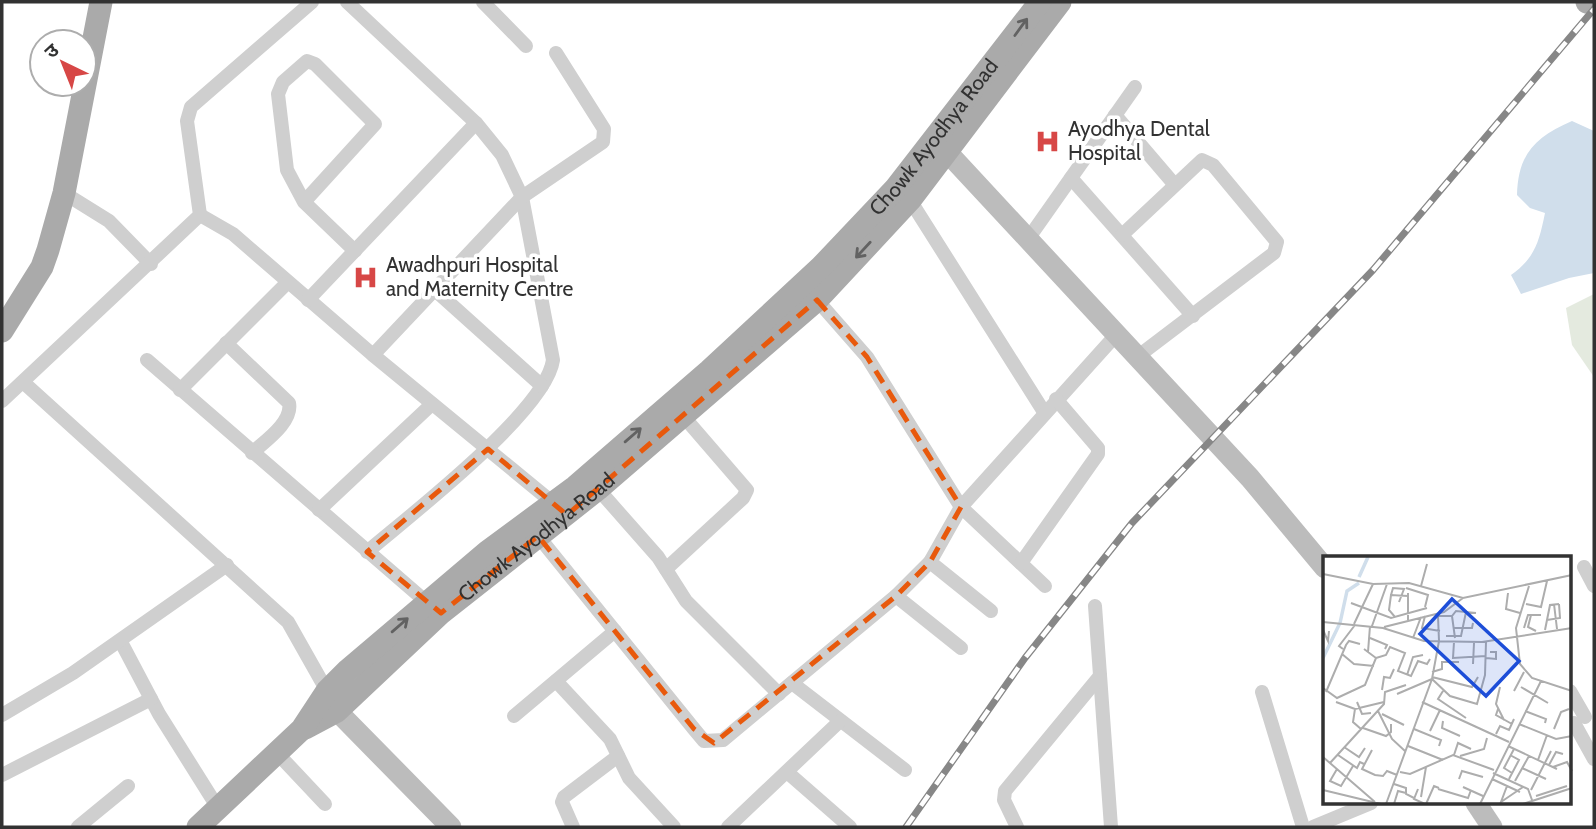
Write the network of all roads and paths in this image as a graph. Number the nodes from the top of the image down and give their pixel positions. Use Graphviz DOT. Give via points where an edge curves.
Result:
graph roads {
  1 [pos="102,2"];
  2 [pos="347,2"];
  3 [pos="483,2"];
  4 [pos="1040,2"];
  5 [pos="1060,2"];
  6 [pos="1587,2"];
  7 [pos="1594,2"];
  8 [pos="308,3"];
  9 [pos="526,46"];
  10 [pos="556,53"];
  11 [pos="1135,87"];
  12 [pos="1115,115"];
  13 [pos="476,123"];
  14 [pos="948,153"];
  15 [pos="1071,178"];
  16 [pos="1174,184"];
  17 [pos="64,193"];
  18 [pos="522,197"];
  19 [pos="910,200"];
  20 [pos="304,202"];
  21 [pos="200,215"];
  22 [pos="1122,236"];
  23 [pos="1028,239"];
  24 [pos="355,251"];
  25 [pos="151,264"];
  26 [pos="287,283"];
  27 [pos="435,290"];
  28 [pos="308,300"];
  29 [pos="817,300"];
  30 [pos="1193,316"];
  31 [pos="2,331"];
  32 [pos="1116,335"];
  33 [pos="226,343"];
  34 [pos="373,355"];
  35 [pos="1137,357"];
  36 [pos="147,360"];
  37 [pos="23,382"];
  38 [pos="542,386"];
  39 [pos="180,390"];
  40 [pos="1056,399"];
  41 [pos="2,401"];
  42 [pos="432,404"];
  43 [pos="690,411"];
  44 [pos="1044,412"];
  45 [pos="488,449"];
  46 [pos="252,453"];
  47 [pos="598,489"];
  48 [pos="961,507"];
  49 [pos="560,509"];
  50 [pos="319,510"];
  51 [pos="538,536"];
  52 [pos="367,552"];
  53 [pos="930,562"];
  54 [pos="1021,563"];
  55 [pos="227,565"];
  56 [pos="1323,566"];
  57 [pos="1584,567"];
  58 [pos="666,569"];
  59 [pos="1045,586"];
  60 [pos="1594,586"];
  61 [pos="896,596"];
  62 [pos="1095,606"];
  63 [pos="434,608"];
  64 [pos="991,611"];
  65 [pos="615,631"];
  66 [pos="121,642"];
  67 [pos="961,648"];
  68 [pos="1100,676"];
  69 [pos="556,681"];
  70 [pos="792,683"];
  71 [pos="1262,692"];
  72 [pos="779,694"];
  73 [pos="1572,696"];
  74 [pos="151,699"];
  75 [pos="332,701"];
  76 [pos="2,715"];
  77 [pos="514,716"];
  78 [pos="1581,719"];
  79 [pos="840,721"];
  80 [pos="277,753"];
  81 [pos="618,756"];
  82 [pos="1594,759"];
  83 [pos="905,770"];
  84 [pos="786,772"];
  85 [pos="2,775"];
  86 [pos="128,786"];
  87 [pos="225,802"];
  88 [pos="325,804"];
  89 [pos="1369,804"];
  90 [pos="1477,804"];
  91 [pos="78,827"];
  92 [pos="198,827"];
  93 [pos="452,827"];
  94 [pos="573,827"];
  95 [pos="674,827"];
  96 [pos="728,827"];
  97 [pos="850,827"];
  98 [pos="1017,827"];
  99 [pos="1111,827"];
  100 [pos="1303,827"];
  101 [pos="1313,827"];
  102 [pos="1492,827"];
  1 -- 17 [label="main road"];
  2 -- 13 [label="street"];
  3 -- 9 [label="street"];
  49 -- 4 [label="main road, Chowk Ayodhya Road, one-way" via="821,267 895,189"];
  5 -- 14 [label="main road, Chowk Ayodhya Road"];
  6 -- 7 [label="main road"];
  8 -- 21 [label="street" via="188,111"];
  10 -- 18 [label="street" via="606,135 597,149"];
  11 -- 12 [label="street"];
  12 -- 15 [label="street"];
  12 -- 16 [label="street"];
  13 -- 18 [label="street" via="502,155"];
  13 -- 24 [label="street"];
  14 -- 19 [label="main road, Chowk Ayodhya Road"];
  14 -- 23 [label="street"];
  15 -- 22 [label="street"];
  15 -- 23 [label="street"];
  16 -- 22 [label="street"];
  16 -- 30 [label="street" via="1196,163 1208,162 1277,242 1274,253"];
  17 -- 25 [label="street" via="109,220"];
  17 -- 31 [label="main road" via="42,267"];
  18 -- 27 [label="street"];
  18 -- 38 [label="street" via="553,360"];
  19 -- 29 [label="main road, Chowk Ayodhya Road, one-way"];
  19 -- 44 [label="street"];
  20 -- 20 [label="street" via="287,170 278,94 283,82 307,61 375,124"];
  20 -- 24 [label="street"];
  21 -- 25 [label="street"];
  21 -- 26 [label="street" via="233,234"];
  22 -- 30 [label="street"];
  23 -- 32 [label="street"];
  24 -- 28 [label="street"];
  25 -- 37 [label="street"];
  26 -- 28 [label="street"];
  26 -- 33 [label="street"];
  27 -- 34 [label="street"];
  27 -- 38 [label="street"];
  28 -- 34 [label="street"];
  29 -- 43 [label="main road, Chowk Ayodhya Road"];
  29 -- 48 [label="street" via="867,357"];
  30 -- 35 [label="street"];
  32 -- 35 [label="street"];
  32 -- 40 [label="street"];
  33 -- 39 [label="street"];
  33 -- 46 [label="street" via="289,404 286,419"];
  34 -- 42 [label="street"];
  35 -- 56 [label="street" via="1267,497"];
  36 -- 39 [label="street"];
  37 -- 41 [label="street"];
  37 -- 55 [label="street"];
  38 -- 45 [label="street"];
  39 -- 46 [label="street"];
  40 -- 44 [label="street"];
  40 -- 54 [label="street" via="1098,448 1098,454"];
  42 -- 45 [label="street"];
  42 -- 50 [label="street"];
  43 -- 47 [label="main road, Chowk Ayodhya Road"];
  43 -- 58 [label="street" via="747,489 743,498"];
  44 -- 48 [label="street"];
  45 -- 49 [label="street"];
  45 -- 52 [label="street"];
  46 -- 50 [label="street"];
  47 -- 49 [label="main road, Chowk Ayodhya Road"];
  47 -- 58 [label="street"];
  48 -- 53 [label="street"];
  48 -- 54 [label="street"];
  49 -- 51 [label="main road, Chowk Ayodhya Road"];
  49 -- 63 [label="main road"];
  50 -- 52 [label="street"];
  51 -- 63 [label="main road, Chowk Ayodhya Road"];
  51 -- 65 [label="street"];
  52 -- 63 [label="street"];
  53 -- 61 [label="street"];
  53 -- 64 [label="street"];
  54 -- 59 [label="street"];
  55 -- 66 [label="street"];
  55 -- 75 [label="street" via="288,622"];
  57 -- 60 [label="street"];
  58 -- 72 [label="street" via="686,601"];
  61 -- 67 [label="street"];
  61 -- 70 [label="street"];
  62 -- 68 [label="street"];
  63 -- 75 [label="main road"];
  65 -- 69 [label="street"];
  65 -- 72 [label="street" via="704,741 723,740"];
  66 -- 74 [label="street"];
  66 -- 76 [label="street"];
  68 -- 98 [label="street" via="1005,791 1004,800"];
  68 -- 99 [label="street"];
  69 -- 77 [label="street"];
  69 -- 81 [label="street" via="610,739"];
  70 -- 72 [label="street"];
  70 -- 79 [label="street"];
  71 -- 100 [label="street"];
  73 -- 78 [label="street"];
  74 -- 85 [label="street"];
  74 -- 87 [label="street"];
  75 -- 80 [label="main road"];
  75 -- 93 [label="street"];
  78 -- 82 [label="street"];
  79 -- 83 [label="street"];
  79 -- 84 [label="street"];
  80 -- 87 [label="main road"];
  80 -- 88 [label="street"];
  81 -- 94 [label="street" via="564,797"];
  81 -- 95 [label="street" via="629,778"];
  84 -- 96 [label="street"];
  84 -- 97 [label="street"];
  86 -- 91 [label="street"];
  87 -- 92 [label="main road"];
  89 -- 101 [label="street"];
  90 -- 102 [label="street"];
}
